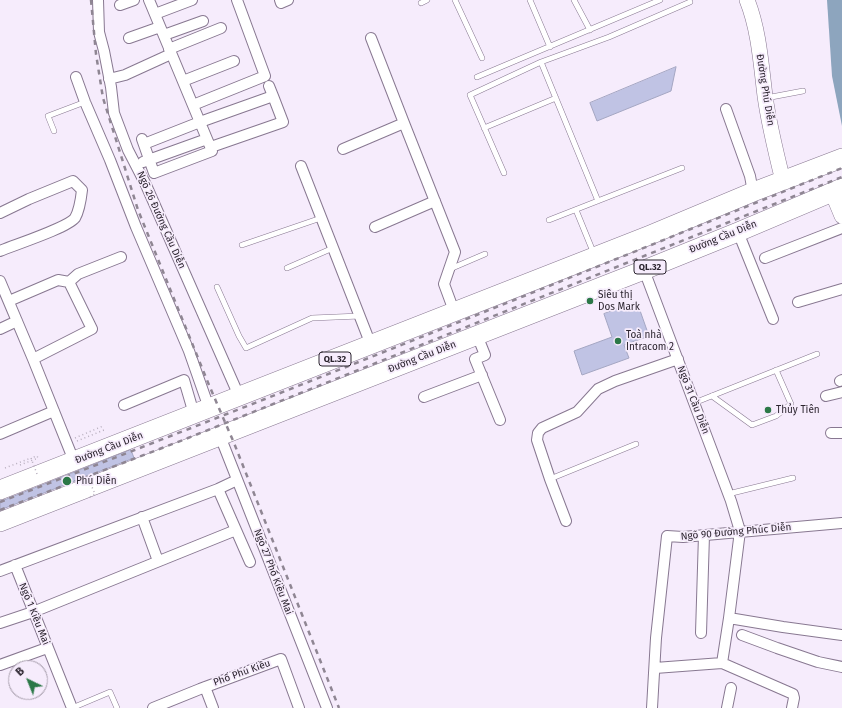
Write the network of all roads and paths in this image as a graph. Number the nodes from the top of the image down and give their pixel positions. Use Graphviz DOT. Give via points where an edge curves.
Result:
graph roads {
  1 [pos="98,0"];
  2 [pos="134,0"];
  3 [pos="149,0"];
  4 [pos="192,0"];
  5 [pos="237,0"];
  6 [pos="280,0"];
  7 [pos="288,0"];
  8 [pos="427,0"];
  9 [pos="455,0"];
  10 [pos="530,0"];
  11 [pos="574,0"];
  12 [pos="660,0"];
  13 [pos="421,2"];
  14 [pos="690,2"];
  15 [pos="749,2"];
  16 [pos="120,5"];
  17 [pos="155,14"];
  18 [pos="202,21"];
  19 [pos="222,28"];
  20 [pos="590,30"];
  21 [pos="162,31"];
  22 [pos="129,38"];
  23 [pos="371,38"];
  24 [pos="550,47"];
  25 [pos="170,52"];
  26 [pos="482,58"];
  27 [pos="234,61"];
  28 [pos="541,62"];
  29 [pos="76,77"];
  30 [pos="477,77"];
  31 [pos="109,79"];
  32 [pos="182,81"];
  33 [pos="269,86"];
  34 [pos="802,91"];
  35 [pos="273,96"];
  36 [pos="556,98"];
  37 [pos="766,98"];
  38 [pos="85,102"];
  39 [pos="193,105"];
  40 [pos="726,109"];
  41 [pos="200,122"];
  42 [pos="404,123"];
  43 [pos="484,128"];
  44 [pos="54,131"];
  45 [pos="209,143"];
  46 [pos="343,149"];
  47 [pos="842,158"];
  48 [pos="149,160"];
  49 [pos="136,165"];
  50 [pos="301,166"];
  51 [pos="682,168"];
  52 [pos="504,173"];
  53 [pos="783,181"];
  54 [pos="837,190"];
  55 [pos="754,192"];
  56 [pos="598,201"];
  57 [pos="435,202"];
  58 [pos="576,210"];
  59 [pos="0,213"];
  60 [pos="842,216"];
  61 [pos="321,218"];
  62 [pos="549,220"];
  63 [pos="375,227"];
  64 [pos="842,228"];
  65 [pos="738,232"];
  66 [pos="242,245"];
  67 [pos="333,248"];
  68 [pos="0,251"];
  69 [pos="485,254"];
  70 [pos="121,257"];
  71 [pos="595,257"];
  72 [pos="765,258"];
  73 [pos="287,268"];
  74 [pos="450,269"];
  75 [pos="644,270"];
  76 [pos="0,281"];
  77 [pos="69,282"];
  78 [pos="217,287"];
  79 [pos="842,289"];
  80 [pos="9,301"];
  81 [pos="798,302"];
  82 [pos="450,313"];
  83 [pos="360,316"];
  84 [pos="773,319"];
  85 [pos="17,321"];
  86 [pos="0,328"];
  87 [pos="477,336"];
  88 [pos="456,343"];
  89 [pos="371,345"];
  90 [pos="817,354"];
  91 [pos="33,359"];
  92 [pos="678,359"];
  93 [pos="776,370"];
  94 [pos="299,373"];
  95 [pos="482,376"];
  96 [pos="842,392"];
  97 [pos="712,396"];
  98 [pos="826,396"];
  99 [pos="424,397"];
  100 [pos="310,401"];
  101 [pos="694,403"];
  102 [pos="124,405"];
  103 [pos="216,405"];
  104 [pos="54,411"];
  105 [pos="500,420"];
  106 [pos="103,426"];
  107 [pos="104,430"];
  108 [pos="228,433"];
  109 [pos="830,433"];
  110 [pos="842,433"];
  111 [pos="0,434"];
  112 [pos="75,438"];
  113 [pos="76,441"];
  114 [pos="636,444"];
  115 [pos="31,458"];
  116 [pos="74,461"];
  117 [pos="20,465"];
  118 [pos="5,468"];
  119 [pos="37,474"];
  120 [pos="793,478"];
  121 [pos="550,479"];
  122 [pos="237,480"];
  123 [pos="92,487"];
  124 [pos="218,489"];
  125 [pos="0,490"];
  126 [pos="728,494"];
  127 [pos="90,496"];
  128 [pos="142,517"];
  129 [pos="566,521"];
  130 [pos="0,522"];
  131 [pos="842,523"];
  132 [pos="236,530"];
  133 [pos="740,531"];
  134 [pos="704,535"];
  135 [pos="158,561"];
  136 [pos="250,562"];
  137 [pos="15,565"];
  138 [pos="0,571"];
  139 [pos="33,612"];
  140 [pos="728,618"];
  141 [pos="0,623"];
  142 [pos="701,633"];
  143 [pos="742,635"];
  144 [pos="842,635"];
  145 [pos="47,648"];
  146 [pos="722,663"];
  147 [pos="0,665"];
  148 [pos="842,667"];
  149 [pos="655,668"];
  150 [pos="205,687"];
  151 [pos="731,688"];
  152 [pos="72,708"];
  153 [pos="117,708"];
  154 [pos="154,708"];
  155 [pos="213,708"];
  156 [pos="299,708"];
  157 [pos="327,708"];
  158 [pos="652,708"];
  159 [pos="727,708"];
  160 [pos="792,708"];
  1 -- 31 [label="street" via="99,32"];
  2 -- 16 [label="street"];
  3 -- 17 [label="street"];
  4 -- 17 [label="street"];
  5 -- 39 [label="street" via="265,76"];
  6 -- 7 [label="street" via="281,3"];
  8 -- 13 [label="lane"];
  9 -- 26 [label="lane"];
  10 -- 24 [label="lane"];
  11 -- 20 [label="lane"];
  12 -- 20 [label="lane"];
  14 -- 28 [label="lane" via="609,37"];
  15 -- 37 [label="street, Đường Phú Diễn"];
  17 -- 21 [label="street"];
  18 -- 21 [label="street"];
  19 -- 25 [label="street"];
  20 -- 24 [label="lane"];
  21 -- 22 [label="street"];
  21 -- 25 [label="street"];
  23 -- 42 [label="street"];
  24 -- 30 [label="lane"];
  25 -- 31 [label="street" via="125,75"];
  25 -- 32 [label="street"];
  27 -- 32 [label="street"];
  28 -- 36 [label="lane"];
  28 -- 43 [label="lane" via="470,95"];
  29 -- 38 [label="street"];
  31 -- 49 [label="street" via="114,113"];
  32 -- 39 [label="street"];
  33 -- 35 [label="street"];
  34 -- 37 [label="lane"];
  35 -- 41 [label="street"];
  35 -- 45 [label="street, Ngõ 26 Đường Cầu Diễn" via="282,122"];
  36 -- 43 [label="lane"];
  36 -- 56 [label="lane"];
  37 -- 53 [label="street, Đường Phú Diễn"];
  38 -- 44 [label="lane" via="48,116"];
  38 -- 103 [label="street" via="189,351"];
  39 -- 41 [label="street"];
  40 -- 55 [label="street"];
  41 -- 45 [label="street"];
  41 -- 48 [label="street" via="143,141"];
  42 -- 46 [label="street"];
  42 -- 57 [label="street"];
  43 -- 52 [label="lane"];
  45 -- 48 [label="street, Ngõ 26 Đường Cầu Diễn"];
  47 -- 53 [label="highway, Đường Cầu Diễn / QL.32"];
  48 -- 49 [label="street, Ngõ 26 Đường Cầu Diễn"];
  49 -- 103 [label="street, Ngõ 26 Đường Cầu Diễn" via="146,185"];
  50 -- 61 [label="street"];
  51 -- 56 [label="lane"];
  53 -- 55 [label="highway, Đường Cầu Diễn / QL.32"];
  54 -- 60 [label="street"];
  54 -- 65 [label="highway, Đường Cầu Diễn / QL.32"];
  55 -- 71 [label="highway, Đường Cầu Diễn / QL.32"];
  56 -- 58 [label="lane"];
  57 -- 63 [label="street"];
  57 -- 74 [label="street" via="456,252"];
  58 -- 62 [label="lane"];
  58 -- 71 [label="lane"];
  59 -- 68 [label="street" via="73,181 82,190 80,205 74,218 60,228"];
  61 -- 66 [label="lane"];
  61 -- 67 [label="street"];
  64 -- 72 [label="street"];
  65 -- 75 [label="highway, Đường Cầu Diễn / QL.32"];
  65 -- 84 [label="street"];
  67 -- 73 [label="lane"];
  67 -- 83 [label="street"];
  69 -- 74 [label="lane"];
  70 -- 77 [label="street" via="78,274"];
  71 -- 82 [label="highway, Đường Cầu Diễn / QL.32"];
  74 -- 82 [label="street" via="444,284"];
  75 -- 87 [label="highway, Đường Cầu Diễn / QL.32"];
  75 -- 92 [label="street, Ngõ 31 Cầu Diễn"];
  76 -- 80 [label="street"];
  77 -- 80 [label="street" via="58,280"];
  77 -- 91 [label="street" via="92,329"];
  78 -- 83 [label="lane" via="246,348 312,318"];
  79 -- 81 [label="street"];
  80 -- 85 [label="street"];
  82 -- 88 [label="highway"];
  82 -- 89 [label="highway, Đường Cầu Diễn / QL.32"];
  83 -- 89 [label="street"];
  85 -- 86 [label="street"];
  85 -- 91 [label="street"];
  87 -- 88 [label="highway, Đường Cầu Diễn / QL.32"];
  87 -- 95 [label="street" via="485,355 475,359"];
  88 -- 100 [label="highway, Đường Cầu Diễn / QL.32"];
  89 -- 94 [label="highway, Đường Cầu Diễn / QL.32"];
  90 -- 93 [label="lane"];
  91 -- 104 [label="street"];
  92 -- 101 [label="street, Ngõ 31 Cầu Diễn"];
  92 -- 121 [label="street" via="609,383 598,389 577,412 542,428 536,440"];
  93 -- 97 [label="lane"];
  93 -- 97 [label="lane" via="791,404 776,416 752,424"];
  94 -- 100 [label="highway"];
  94 -- 103 [label="highway, Đường Cầu Diễn / QL.32"];
  95 -- 99 [label="street"];
  95 -- 105 [label="street"];
  96 -- 98 [label="street"];
  97 -- 101 [label="lane"];
  100 -- 108 [label="highway, Đường Cầu Diễn / QL.32"];
  101 -- 126 [label="street, Ngõ 31 Cầu Diễn"];
  102 -- 103 [label="street" via="184,380"];
  103 -- 108 [label="highway"];
  103 -- 116 [label="highway, Đường Cầu Diễn / QL.32"];
  104 -- 111 [label="street"];
  104 -- 116 [label="street"];
  106 -- 112 [label="path"];
  107 -- 113 [label="path"];
  108 -- 122 [label="street, Ngõ 27 Phố Kiều Mai"];
  108 -- 130 [label="highway, Đường Cầu Diễn / QL.32"];
  109 -- 110 [label="street"];
  114 -- 121 [label="lane"];
  115 -- 117 [label="path, bridge" via="38,458"];
  115 -- 118 [label="path"];
  115 -- 119 [label="path, bridge"];
  116 -- 125 [label="highway, Đường Cầu Diễn / QL.32"];
  120 -- 126 [label="lane"];
  121 -- 129 [label="street"];
  122 -- 124 [label="street"];
  122 -- 157 [label="street, Ngõ 27 Phố Kiều Mai"];
  123 -- 127 [label="path, bridge" via="96,494"];
  124 -- 128 [label="street"];
  124 -- 132 [label="street"];
  126 -- 133 [label="street, Ngõ 31 Cầu Diễn"];
  128 -- 135 [label="street"];
  128 -- 137 [label="street"];
  131 -- 133 [label="street, Ngõ 90 Đường Phúc Diễn"];
  132 -- 135 [label="street"];
  132 -- 136 [label="street"];
  133 -- 134 [label="street, Ngõ 90 Đường Phúc Diễn"];
  133 -- 140 [label="street"];
  134 -- 142 [label="street"];
  134 -- 149 [label="street, Ngõ 90 Đường Phúc Diễn" via="667,536"];
  135 -- 139 [label="street"];
  137 -- 138 [label="street"];
  137 -- 139 [label="street, Ngõ 1 Kiều Mai"];
  139 -- 141 [label="street"];
  139 -- 145 [label="street, Ngõ 1 Kiều Mai"];
  140 -- 144 [label="street"];
  140 -- 146 [label="street"];
  143 -- 148 [label="street" via="818,662"];
  145 -- 147 [label="street"];
  145 -- 152 [label="street, Ngõ 1 Kiều Mai"];
  146 -- 149 [label="street"];
  146 -- 160 [label="street" via="794,694"];
  149 -- 158 [label="street, Ngõ 90 Đường Phúc Diễn"];
  150 -- 154 [label="street, Phố Phú Kiều"];
  150 -- 155 [label="street"];
  150 -- 156 [label="street, Phố Phú Kiều" via="281,659"];
  151 -- 159 [label="street"];
  152 -- 153 [label="lane" via="110,692"];
}
